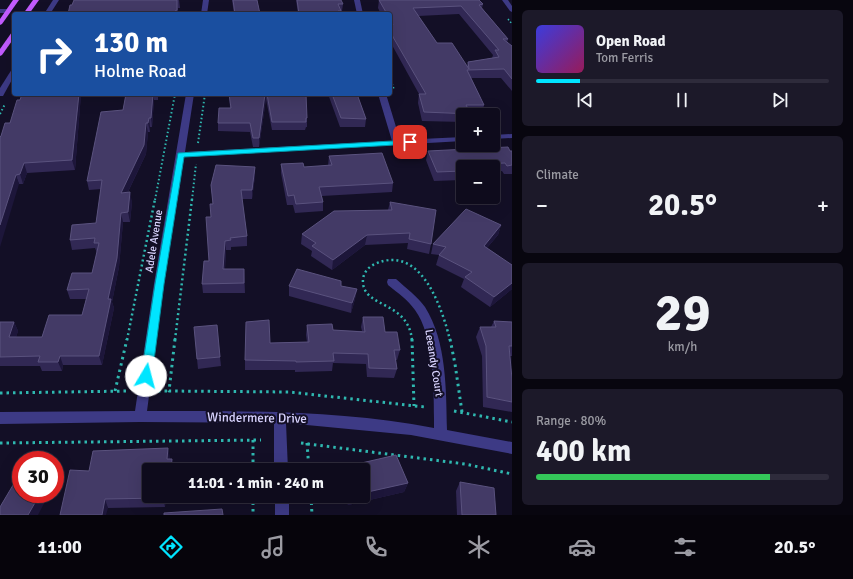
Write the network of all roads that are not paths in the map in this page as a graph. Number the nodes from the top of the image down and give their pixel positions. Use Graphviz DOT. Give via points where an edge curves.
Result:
graph roads {
  1 [pos="16,0"];
  2 [pos="36,0"];
  3 [pos="56,0"];
  4 [pos="206,0"];
  5 [pos="357,0"];
  6 [pos="505,0"];
  7 [pos="512,10"];
  8 [pos="8,11"];
  9 [pos="0,12"];
  10 [pos="27,12"];
  11 [pos="49,12"];
  12 [pos="204,12"];
  13 [pos="360,12"];
  14 [pos="0,23"];
  15 [pos="12,36"];
  16 [pos="0,54"];
  17 [pos="12,73"];
  18 [pos="0,94"];
  19 [pos="190,96"];
  20 [pos="383,96"];
  21 [pos="512,136"];
  22 [pos="500,137"];
  23 [pos="456,139"];
  24 [pos="397,143"];
  25 [pos="180,155"];
  26 [pos="392,282"];
  27 [pos="140,416"];
  28 [pos="280,417"];
  29 [pos="0,418"];
  30 [pos="441,434"];
  31 [pos="512,448"];
  32 [pos="281,463"];
  33 [pos="282,503"];
  34 [pos="282,515"];
  1 -- 8 [label="main road"];
  2 -- 10 [label="main road"];
  3 -- 11 [label="street"];
  4 -- 12 [label="street"];
  5 -- 13 [label="street"];
  6 -- 7 [label="street"];
  8 -- 9 [label="street"];
  8 -- 14 [label="main road"];
  15 -- 16 [label="main road"];
  17 -- 18 [label="street"];
  19 -- 25 [label="street, Adele Avenue"];
  20 -- 24 [label="street"];
  21 -- 22 [label="street"];
  23 -- 24 [label="street"];
  24 -- 25 [label="street"];
  25 -- 27 [label="street, Adele Avenue"];
  26 -- 30 [label="street, Leeandy Court" via="420,309 432,337 440,394"];
  27 -- 28 [label="street, Windermere Drive"];
  27 -- 29 [label="street, Windermere Drive"];
  28 -- 30 [label="street, Windermere Drive"];
  28 -- 32 [label="street"];
  30 -- 31 [label="street, Windermere Drive"];
  33 -- 34 [label="street"];
}
